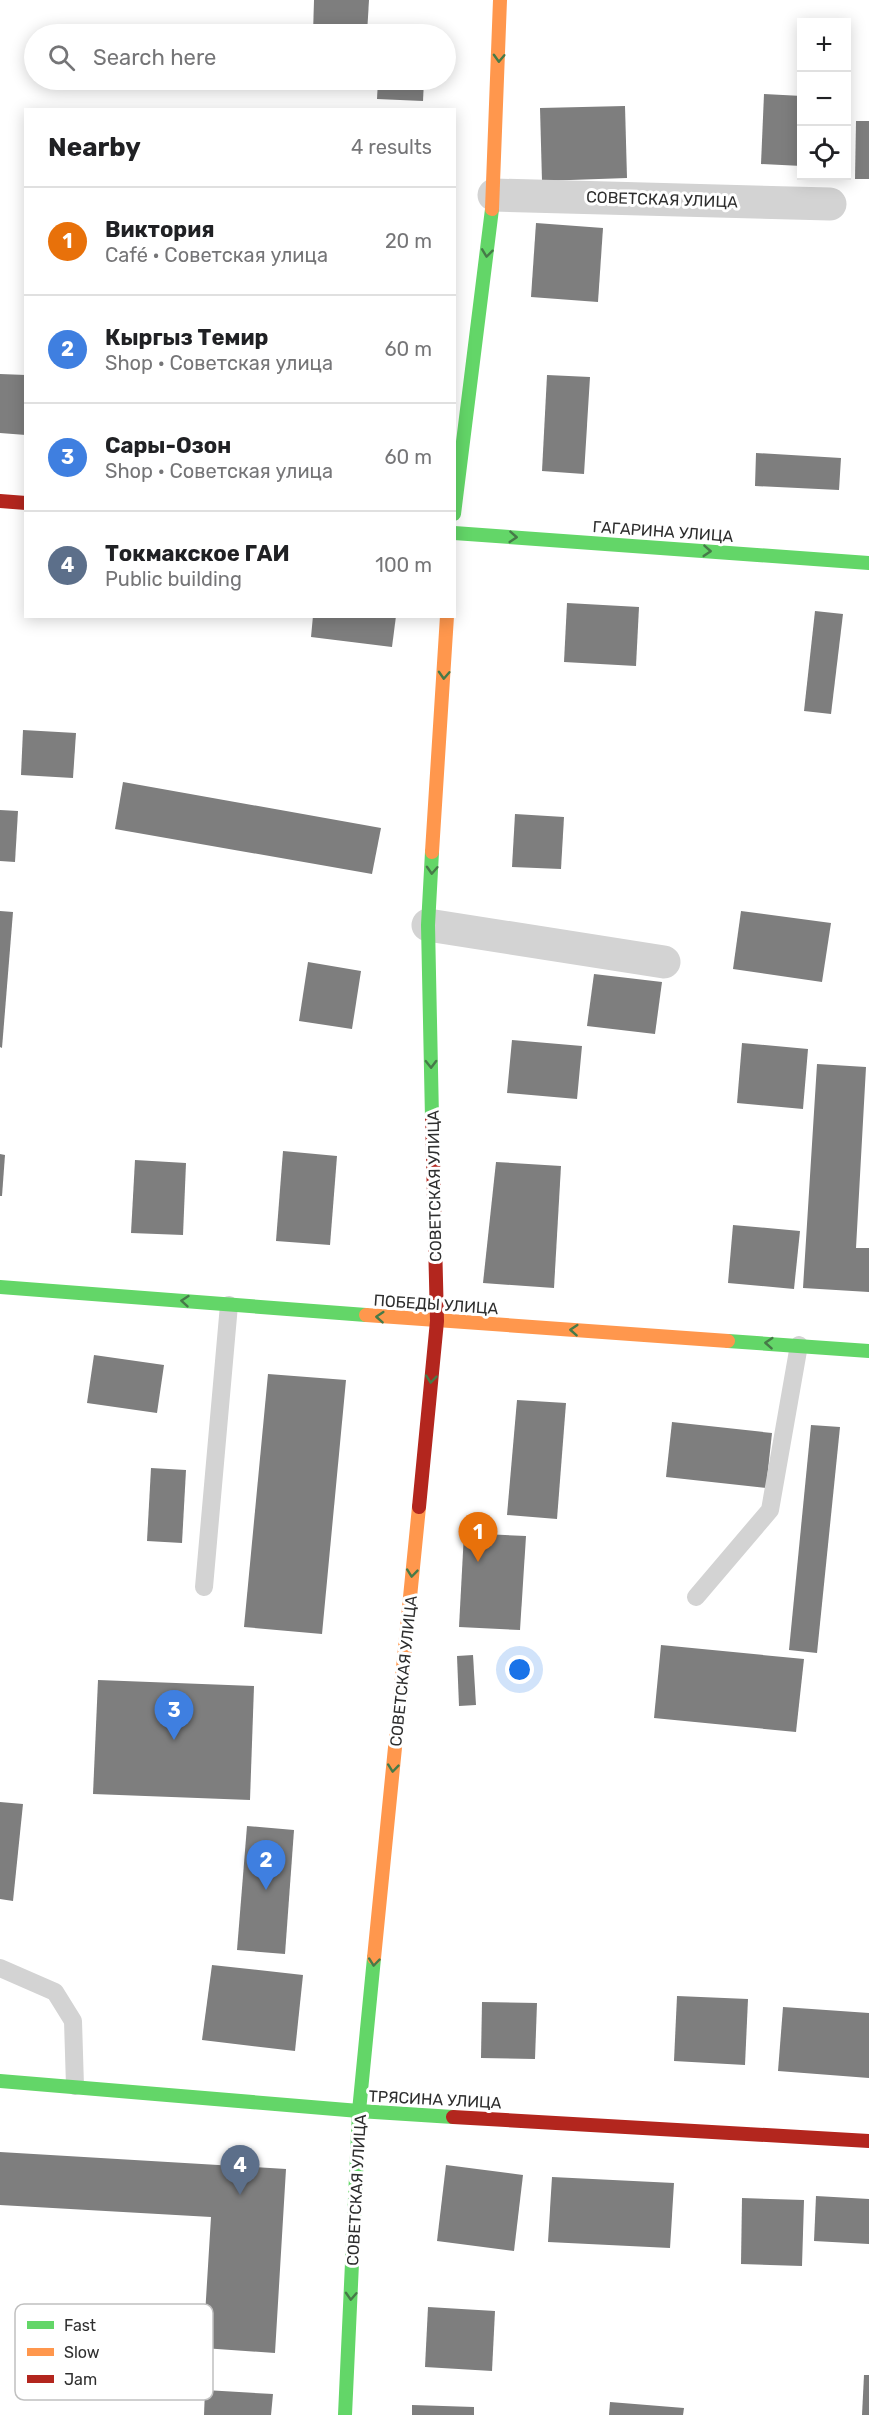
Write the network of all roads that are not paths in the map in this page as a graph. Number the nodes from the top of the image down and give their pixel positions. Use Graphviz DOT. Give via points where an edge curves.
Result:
graph roads {
  1 [pos="501,0"];
  2 [pos="494,195"];
  3 [pos="830,204"];
  4 [pos="456,498"];
  5 [pos="0,501"];
  6 [pos="24,503"];
  7 [pos="456,533"];
  8 [pos="869,562"];
  9 [pos="447,618"];
  10 [pos="428,925"];
  11 [pos="664,962"];
  12 [pos="0,1287"];
  13 [pos="229,1305"];
  14 [pos="437,1321"];
  15 [pos="799,1346"];
  16 [pos="869,1351"];
  17 [pos="204,1587"];
  18 [pos="696,1597"];
  19 [pos="0,1968"];
  20 [pos="0,2081"];
  21 [pos="75,2086"];
  22 [pos="359,2111"];
  23 [pos="869,2141"];
  24 [pos="345,2415"];
  1 -- 2 [label="main road, one-way"];
  2 -- 3 [label="street, СОВЕТСКАЯ УЛИЦА"];
  2 -- 4 [label="main road, one-way"];
  5 -- 6 [label="main road"];
  7 -- 8 [label="main road, ГАГАРИНА УЛИЦА, one-way"];
  9 -- 10 [label="main road, СОВЕТСКАЯ УЛИЦА, one-way"];
  10 -- 11 [label="street"];
  10 -- 14 [label="main road, СОВЕТСКАЯ УЛИЦА, one-way"];
  13 -- 12 [label="main road, ПОБЕДЫ УЛИЦА, one-way"];
  14 -- 13 [label="main road, ПОБЕДЫ УЛИЦА, one-way"];
  13 -- 17 [label="lane"];
  15 -- 14 [label="main road, ПОБЕДЫ УЛИЦА, one-way"];
  14 -- 22 [label="main road, СОВЕТСКАЯ УЛИЦА, one-way"];
  15 -- 16 [label="main road, ПОБЕДЫ УЛИЦА"];
  15 -- 18 [label="lane" via="770,1510"];
  19 -- 21 [label="lane" via="55,1992 73,2021"];
  20 -- 21 [label="main road, ТРЯСИНА УЛИЦА"];
  21 -- 22 [label="main road, ТРЯСИНА УЛИЦА"];
  22 -- 23 [label="main road, ТРЯСИНА УЛИЦА"];
  22 -- 24 [label="main road, СОВЕТСКАЯ УЛИЦА, one-way"];
}
